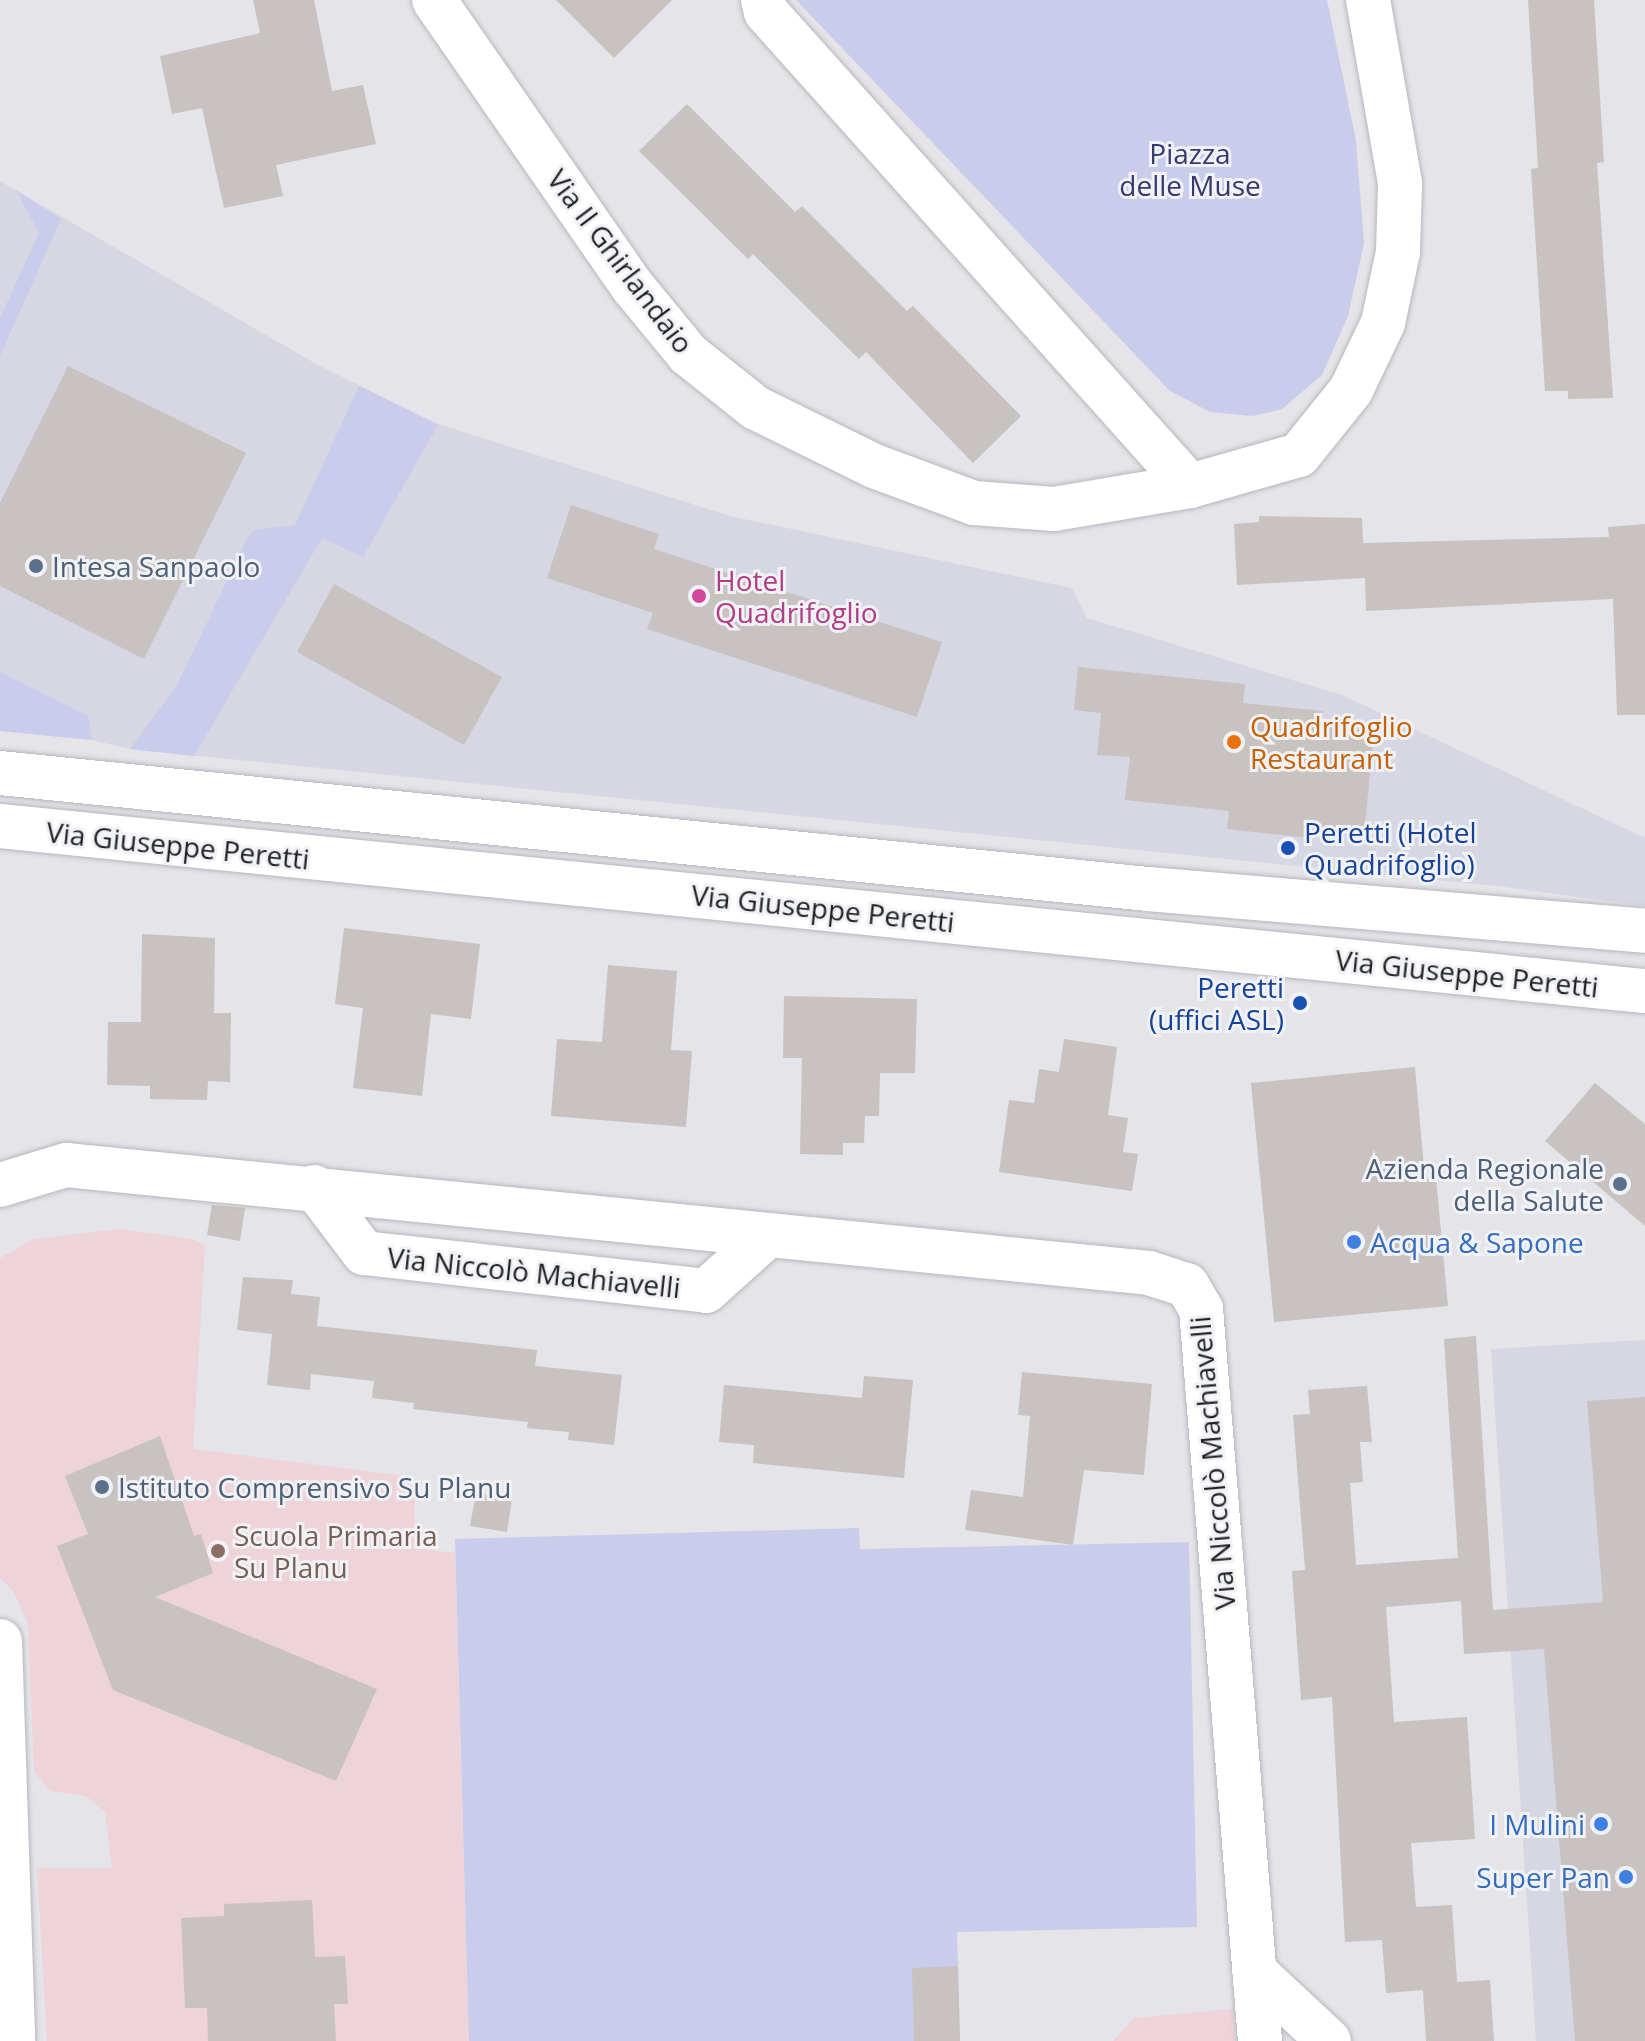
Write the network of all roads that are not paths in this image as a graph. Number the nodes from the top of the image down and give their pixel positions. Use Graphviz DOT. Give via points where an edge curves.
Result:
graph roads {
  1 [pos="434,0"];
  2 [pos="763,0"];
  3 [pos="1368,0"];
  4 [pos="1190,486"];
  5 [pos="0,773"];
  6 [pos="0,826"];
  7 [pos="1645,931"];
  8 [pos="1645,991"];
  9 [pos="0,1185"];
  10 [pos="314,1187"];
  11 [pos="766,1237"];
  12 [pos="0,1641"];
  13 [pos="1255,1972"];
  14 [pos="13,2041"];
  15 [pos="1260,2041"];
  16 [pos="1329,2041"];
  1 -- 4 [label="street, Via Il Ghirlandaio" via="642,298 688,354 756,408 874,466 974,503 1054,509"];
  2 -- 4 [label="street" via="766,12"];
  3 -- 4 [label="street" via="1400,183 1398,252 1383,323 1351,390 1299,455"];
  5 -- 7 [label="street, Via Giuseppe Peretti" via="1148,889"];
  6 -- 8 [label="street, Via Giuseppe Peretti"];
  9 -- 10 [label="street, Via Niccolò Machiavelli" via="66,1165"];
  10 -- 11 [label="street, Via Niccolò Machiavelli"];
  10 -- 11 [label="street, Via Niccolò Machiavelli" via="364,1253 690,1290 706,1291"];
  11 -- 13 [label="street, Via Niccolò Machiavelli" via="1149,1273 1187,1285 1201,1309"];
  12 -- 14 [label="street"];
  13 -- 15 [label="street, Via Niccolò Machiavelli"];
  13 -- 16 [label="street"];
}
